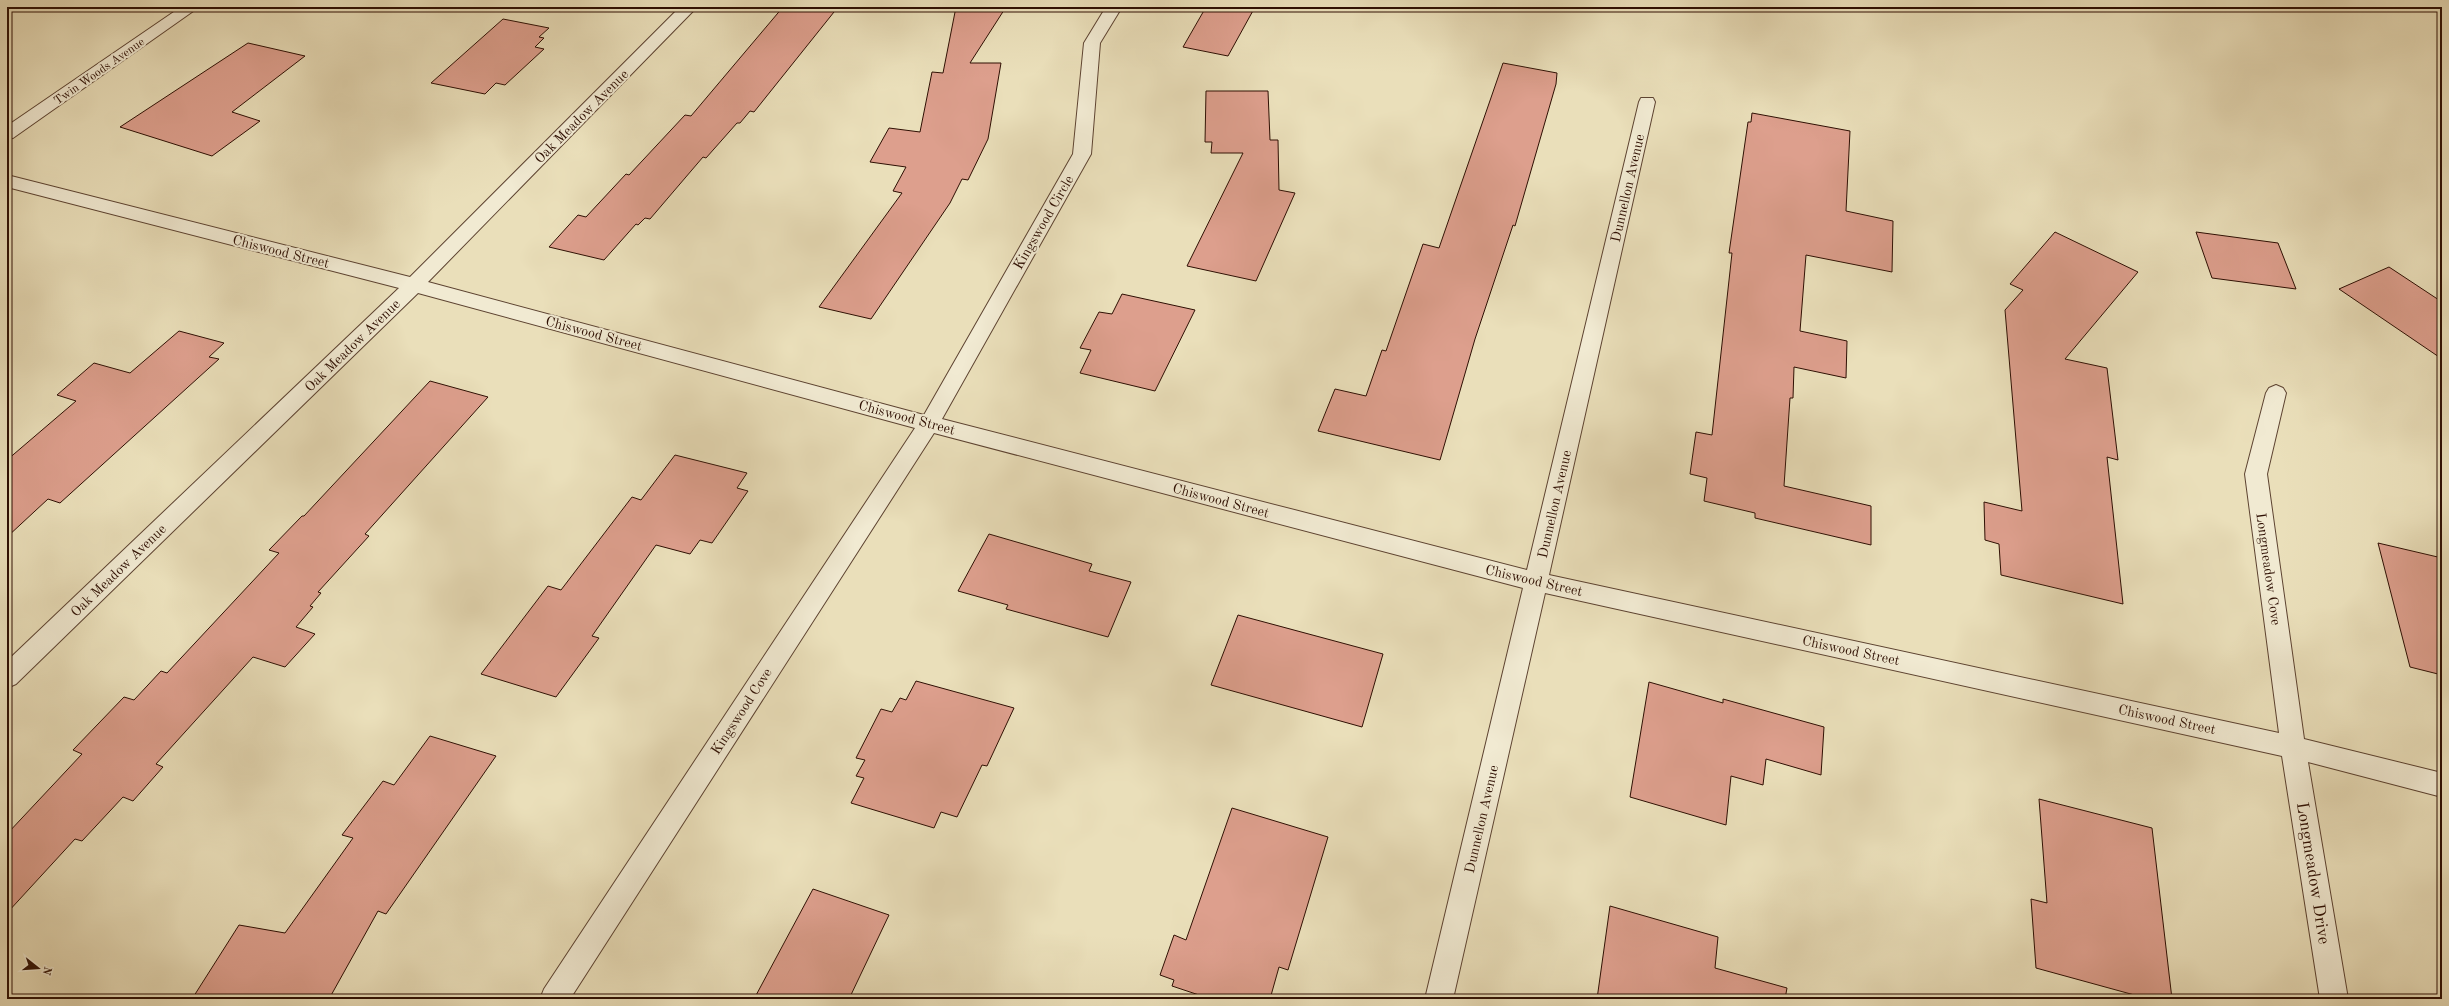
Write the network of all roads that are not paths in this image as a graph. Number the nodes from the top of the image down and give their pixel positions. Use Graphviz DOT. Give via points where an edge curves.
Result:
graph roads {
  1 [pos="191,7"];
  2 [pos="689,7"];
  3 [pos="1114,7"];
  4 [pos="1647,102"];
  5 [pos="7,134"];
  6 [pos="7,181"];
  7 [pos="414,285"];
  8 [pos="2276,394"];
  9 [pos="929,424"];
  10 [pos="1536,582"];
  11 [pos="7,677"];
  12 [pos="2293,747"];
  13 [pos="2442,785"];
  14 [pos="554,999"];
  15 [pos="1439,999"];
  16 [pos="2334,999"];
  1 -- 5 [label="street, Twin Woods Avenue"];
  2 -- 7 [label="street, Oak Meadow Avenue"];
  3 -- 9 [label="street, Kingswood Circle" via="1092,43 1082,154"];
  4 -- 10 [label="street, Dunnellon Avenue"];
  6 -- 7 [label="street, Chiswood Street"];
  7 -- 9 [label="street, Chiswood Street"];
  7 -- 11 [label="street, Oak Meadow Avenue"];
  8 -- 12 [label="street, Longmeadow Cove" via="2256,474"];
  9 -- 10 [label="street, Chiswood Street"];
  9 -- 14 [label="street, Kingswood Cove"];
  10 -- 12 [label="street, Chiswood Street"];
  10 -- 15 [label="street, Dunnellon Avenue"];
  12 -- 13 [label="street, Chiswood Street"];
  12 -- 16 [label="street, Longmeadow Drive"];
}
